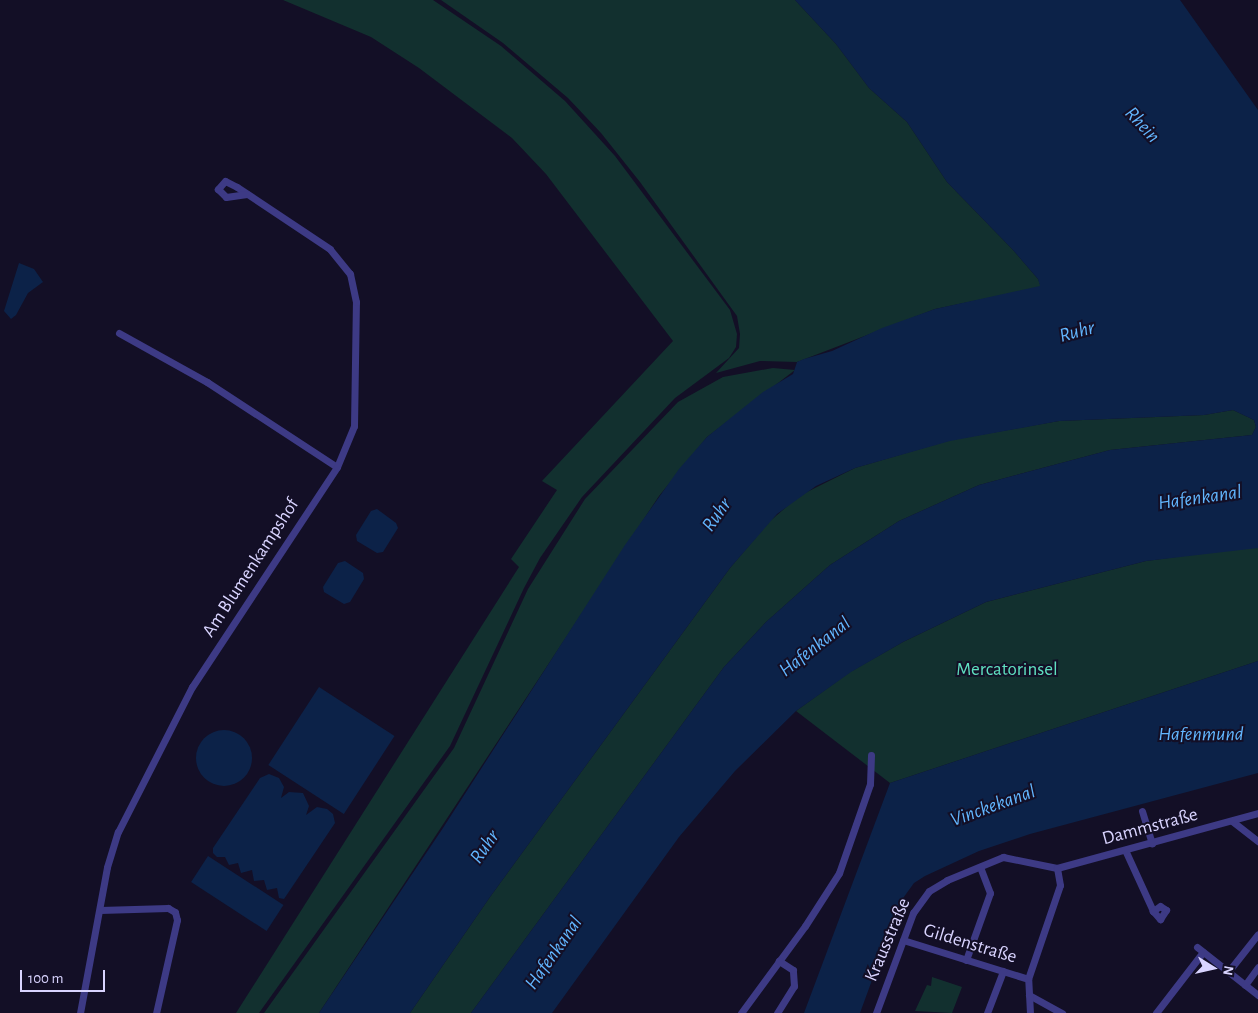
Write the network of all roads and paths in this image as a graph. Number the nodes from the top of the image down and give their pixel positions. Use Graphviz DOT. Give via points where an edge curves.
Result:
graph roads {
  1 [pos="247,194"];
  2 [pos="119,333"];
  3 [pos="337,467"];
  4 [pos="871,755"];
  5 [pos="1142,811"];
  6 [pos="1258,814"];
  7 [pos="1232,821"];
  8 [pos="1258,841"];
  9 [pos="1152,844"];
  10 [pos="1126,852"];
  11 [pos="980,867"];
  12 [pos="1054,868"];
  13 [pos="100,910"];
  14 [pos="1153,911"];
  15 [pos="1258,934"];
  16 [pos="903,940"];
  17 [pos="966,960"];
  18 [pos="779,961"];
  19 [pos="1258,967"];
  20 [pos="1003,972"];
  21 [pos="1228,972"];
  22 [pos="1028,979"];
  23 [pos="1244,984"];
  24 [pos="1029,995"];
  25 [pos="1258,996"];
  26 [pos="1160,1012"];
  27 [pos="80,1013"];
  28 [pos="156,1013"];
  29 [pos="741,1013"];
  30 [pos="777,1013"];
  31 [pos="876,1013"];
  32 [pos="987,1013"];
  33 [pos="1030,1013"];
  34 [pos="1062,1013"];
  1 -- 1 [label="street, Am Blumenkampshof" via="226,197 219,193 220,185 232,183"];
  1 -- 3 [label="street, Am Blumenkampshof" via="330,249 347,268 352,281 356,302 356,412 352,436"];
  2 -- 3 [label="street" via="207,382"];
  3 -- 13 [label="street, Am Blumenkampshof" via="192,687 118,832"];
  4 -- 18 [label="street" via="870,784 839,873"];
  5 -- 9 [label="street"];
  6 -- 7 [label="street, Dammstraße"];
  7 -- 8 [label="street"];
  7 -- 9 [label="street, Dammstraße"];
  9 -- 10 [label="street, Dammstraße"];
  10 -- 12 [label="street, Dammstraße"];
  10 -- 14 [label="street"];
  11 -- 12 [label="street, Krausstraße" via="1003,857"];
  11 -- 16 [label="street, Krausstraße" via="946,880 929,891 913,913"];
  11 -- 17 [label="street" via="990,893"];
  12 -- 22 [label="street" via="1060,885"];
  13 -- 27 [label="street, Am Blumenkampshof"];
  13 -- 28 [label="street" via="168,908 175,912"];
  15 -- 21 [label="street"];
  16 -- 17 [label="street, Gildenstraße"];
  16 -- 31 [label="street, Krausstraße"];
  17 -- 20 [label="street, Gildenstraße"];
  18 -- 29 [label="street"];
  18 -- 30 [label="street" via="792,970 794,986"];
  19 -- 23 [label="street"];
  20 -- 22 [label="street, Gildenstraße"];
  20 -- 32 [label="street"];
  21 -- 23 [label="street"];
  21 -- 26 [label="street" via="1200,950"];
  22 -- 24 [label="street"];
  23 -- 25 [label="street"];
  24 -- 33 [label="street"];
  24 -- 34 [label="street"];
}
